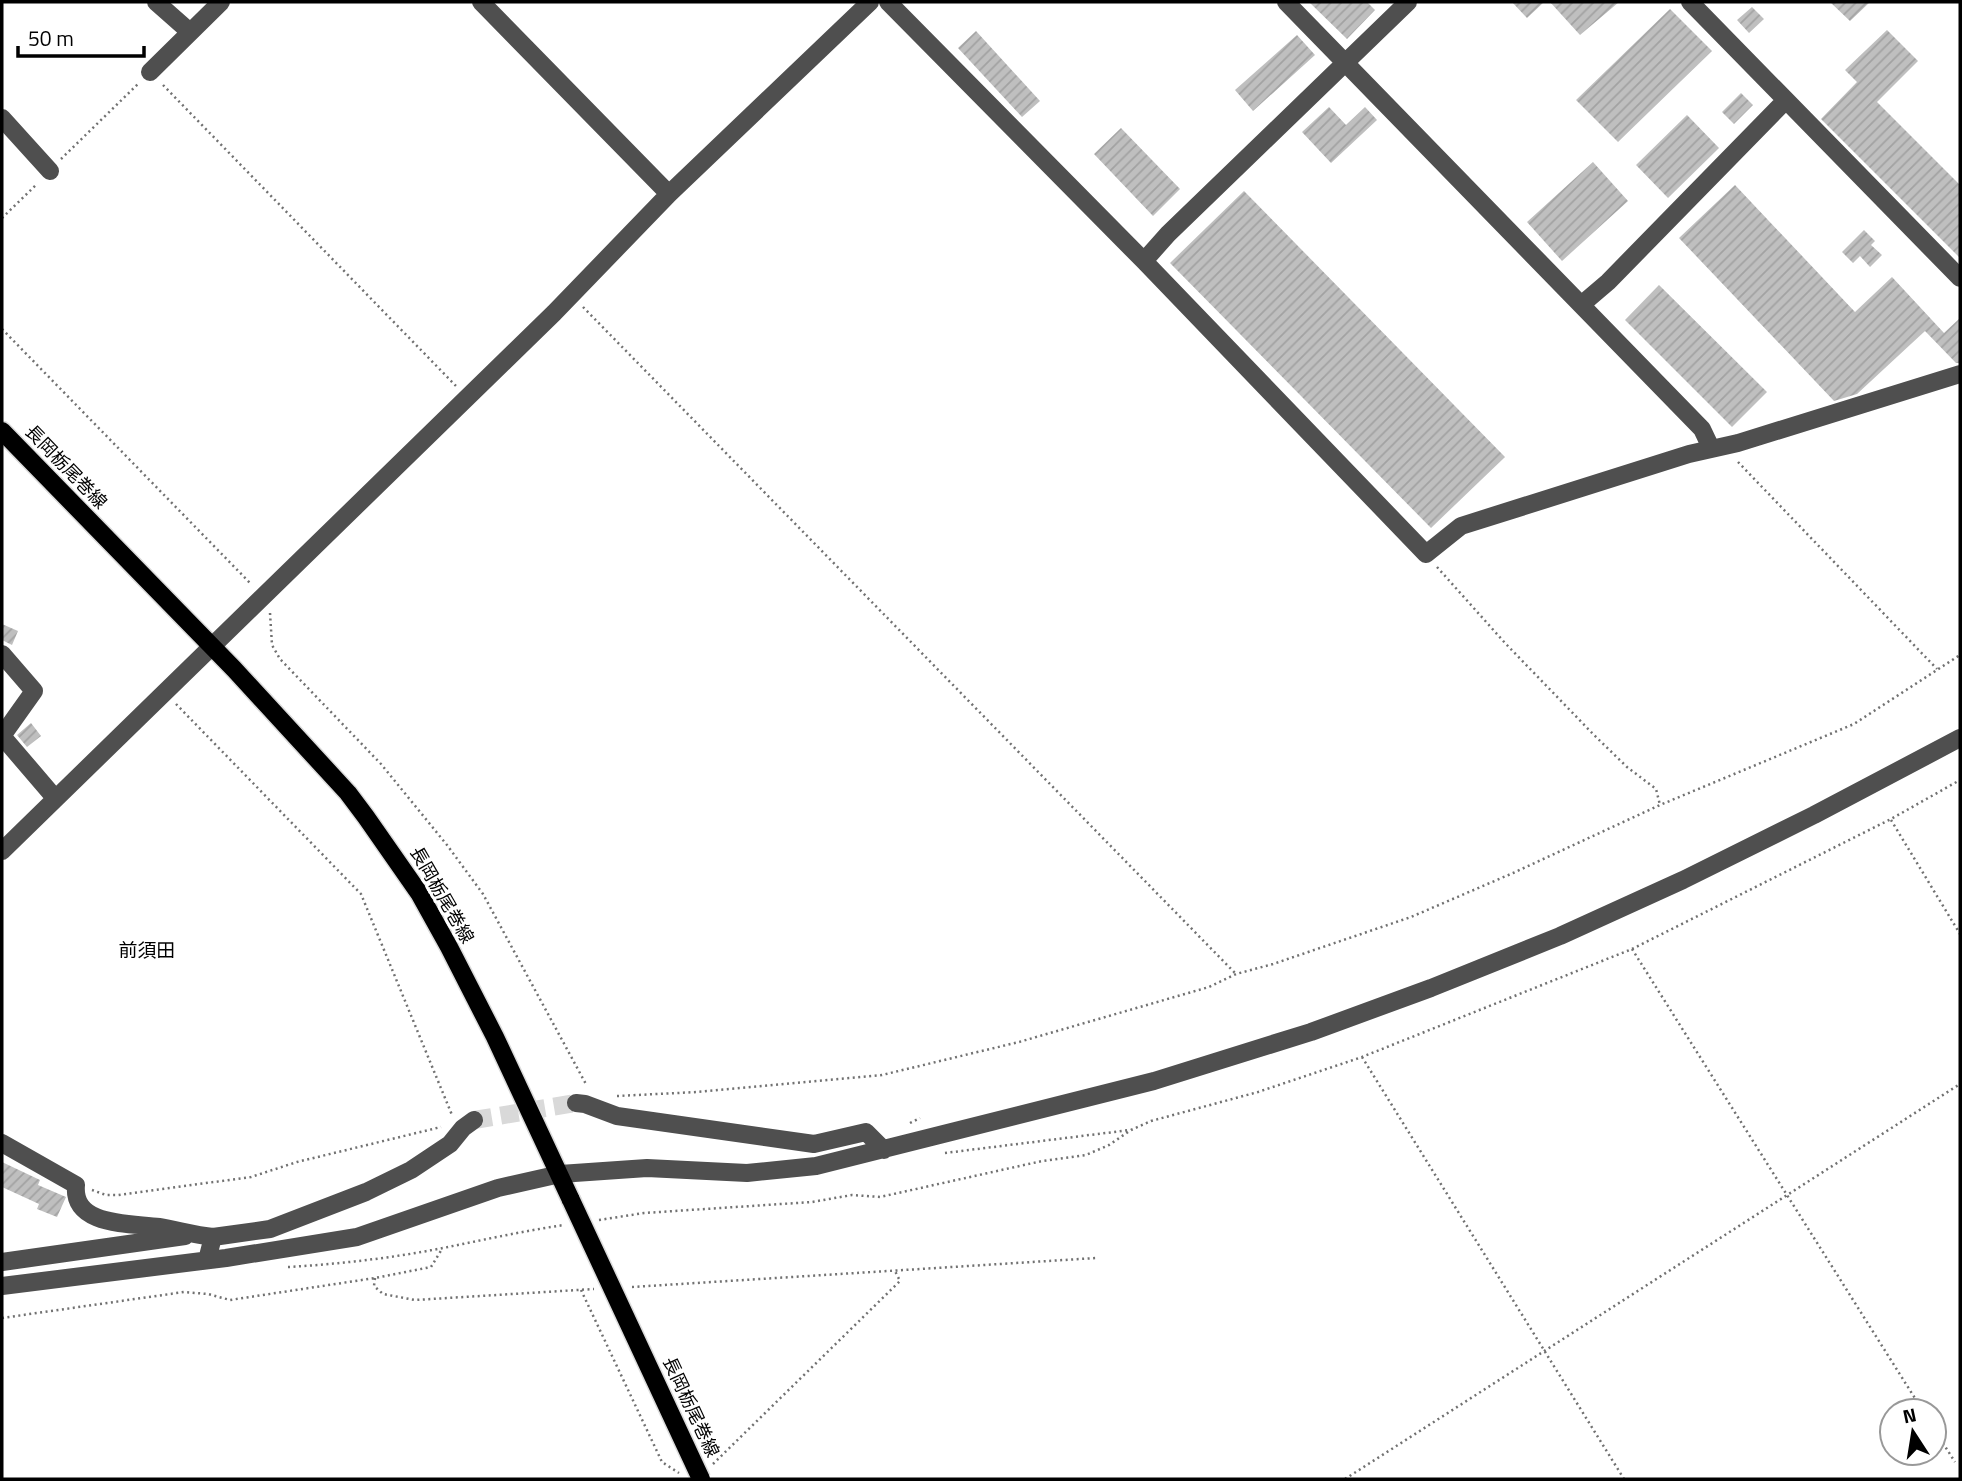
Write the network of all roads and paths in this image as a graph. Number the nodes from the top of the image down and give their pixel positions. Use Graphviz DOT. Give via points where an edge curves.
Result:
graph roads {
  1 [pos="156,2"];
  2 [pos="221,2"];
  3 [pos="481,2"];
  4 [pos="870,2"];
  5 [pos="888,2"];
  6 [pos="1286,2"];
  7 [pos="1408,2"];
  8 [pos="1690,2"];
  9 [pos="190,32"];
  10 [pos="1345,63"];
  11 [pos="150,72"];
  12 [pos="1785,101"];
  13 [pos="2,118"];
  14 [pos="50,171"];
  15 [pos="669,194"];
  16 [pos="2,218"];
  17 [pos="1144,261"];
  18 [pos="1960,278"];
  19 [pos="571,295"];
  20 [pos="1581,305"];
  21 [pos="2,329"];
  22 [pos="1960,374"];
  23 [pos="466,396"];
  24 [pos="2,431"];
  25 [pos="1712,448"];
  26 [pos="1739,464"];
  27 [pos="1426,554"];
  28 [pos="262,596"];
  29 [pos="212,646"];
  30 [pos="2,654"];
  31 [pos="1960,655"];
  32 [pos="1937,668"];
  33 [pos="165,690"];
  34 [pos="2,736"];
  35 [pos="1960,738"];
  36 [pos="55,798"];
  37 [pos="1660,805"];
  38 [pos="1891,819"];
  39 [pos="2,851"];
  40 [pos="1960,934"];
  41 [pos="1632,949"];
  42 [pos="1236,974"];
  43 [pos="1362,1057"];
  44 [pos="1960,1084"];
  45 [pos="608,1096"];
  46 [pos="584,1099"];
  47 [pos="463,1122"];
  48 [pos="1131,1130"];
  49 [pos="2,1143"];
  50 [pos="884,1150"];
  51 [pos="933,1154"];
  52 [pos="560,1174"];
  53 [pos="76,1185"];
  54 [pos="1786,1196"];
  55 [pos="192,1235"];
  56 [pos="213,1237"];
  57 [pos="442,1248"];
  58 [pos="1097,1258"];
  59 [pos="207,1260"];
  60 [pos="2,1262"];
  61 [pos="895,1270"];
  62 [pos="375,1278"];
  63 [pos="2,1286"];
  64 [pos="635,1286"];
  65 [pos="575,1290"];
  66 [pos="582,1290"];
  67 [pos="2,1318"];
  68 [pos="1545,1352"];
  69 [pos="1914,1397"];
  70 [pos="1948,1451"];
  71 [pos="1955,1462"];
  72 [pos="680,1474"];
  73 [pos="704,1475"];
  74 [pos="1345,1479"];
  75 [pos="1624,1479"];
  1 -- 9 [label="street"];
  2 -- 9 [label="street"];
  3 -- 15 [label="street"];
  4 -- 15 [label="street"];
  5 -- 17 [label="street"];
  6 -- 10 [label="street"];
  7 -- 10 [label="street"];
  8 -- 12 [label="street"];
  9 -- 11 [label="street"];
  10 -- 17 [label="street"];
  10 -- 20 [label="street"];
  11 -- 14 [label="path"];
  11 -- 23 [label="path"];
  12 -- 18 [label="street"];
  12 -- 20 [label="street"];
  13 -- 14 [label="street"];
  14 -- 16 [label="path"];
  15 -- 19 [label="street"];
  17 -- 27 [label="street"];
  19 -- 23 [label="street"];
  19 -- 42 [label="path"];
  20 -- 25 [label="street" via="1702,429"];
  21 -- 28 [label="path"];
  22 -- 25 [label="street"];
  23 -- 28 [label="street"];
  24 -- 29 [label="main road, 長岡栃尾巻線"];
  25 -- 27 [label="street" via="1461,526"];
  26 -- 32 [label="path"];
  27 -- 37 [label="path" via="1594,735 1656,789"];
  28 -- 29 [label="street"];
  28 -- 46 [label="path" via="270,611 272,645 280,659 381,764 483,894"];
  29 -- 33 [label="street"];
  29 -- 52 [label="main road, 長岡栃尾巻線" via="348,793 391,851 449,947"];
  30 -- 34 [label="street" via="34,691"];
  31 -- 32 [label="path"];
  32 -- 37 [label="path" via="1854,724"];
  33 -- 36 [label="street"];
  33 -- 47 [label="path" via="361,894"];
  34 -- 36 [label="street"];
  35 -- 50 [label="street" via="1684,880 1431,988 1311,1032 1154,1081"];
  36 -- 39 [label="street"];
  37 -- 42 [label="path" via="1410,917"];
  38 -- 40 [label="path"];
  41 -- 54 [label="path"];
  42 -- 45 [label="path" via="1209,987 1019,1042 883,1075"];
  43 -- 68 [label="path"];
  44 -- 54 [label="path"];
  46 -- 50 [label="street" via="585,1104 617,1116 814,1144 866,1132"];
  47 -- 53 [label="path" via="344,1149 251,1177 118,1195"];
  47 -- 56 [label="street" via="450,1144 366,1192 270,1229"];
  48 -- 51 [label="path"];
  49 -- 53 [label="street"];
  50 -- 52 [label="street" via="816,1166 747,1173 648,1168"];
  52 -- 59 [label="street" via="498,1188 357,1237"];
  52 -- 73 [label="main road, 長岡栃尾巻線, bridge"];
  53 -- 55 [label="street" via="75,1196 81,1206 99,1218"];
  54 -- 68 [label="path"];
  54 -- 69 [label="path"];
  55 -- 56 [label="street"];
  55 -- 60 [label="street"];
  56 -- 59 [label="street"];
  57 -- 62 [label="path" via="432,1267"];
  58 -- 61 [label="path"];
  59 -- 63 [label="street"];
  61 -- 64 [label="path"];
  61 -- 73 [label="path" via="900,1281"];
  62 -- 65 [label="path" via="374,1286 383,1294 415,1300"];
  62 -- 67 [label="path" via="230,1300 184,1292"];
  66 -- 72 [label="path" via="662,1462"];
  68 -- 74 [label="path"];
  68 -- 75 [label="path"];
  70 -- 71 [label="path"];
}
